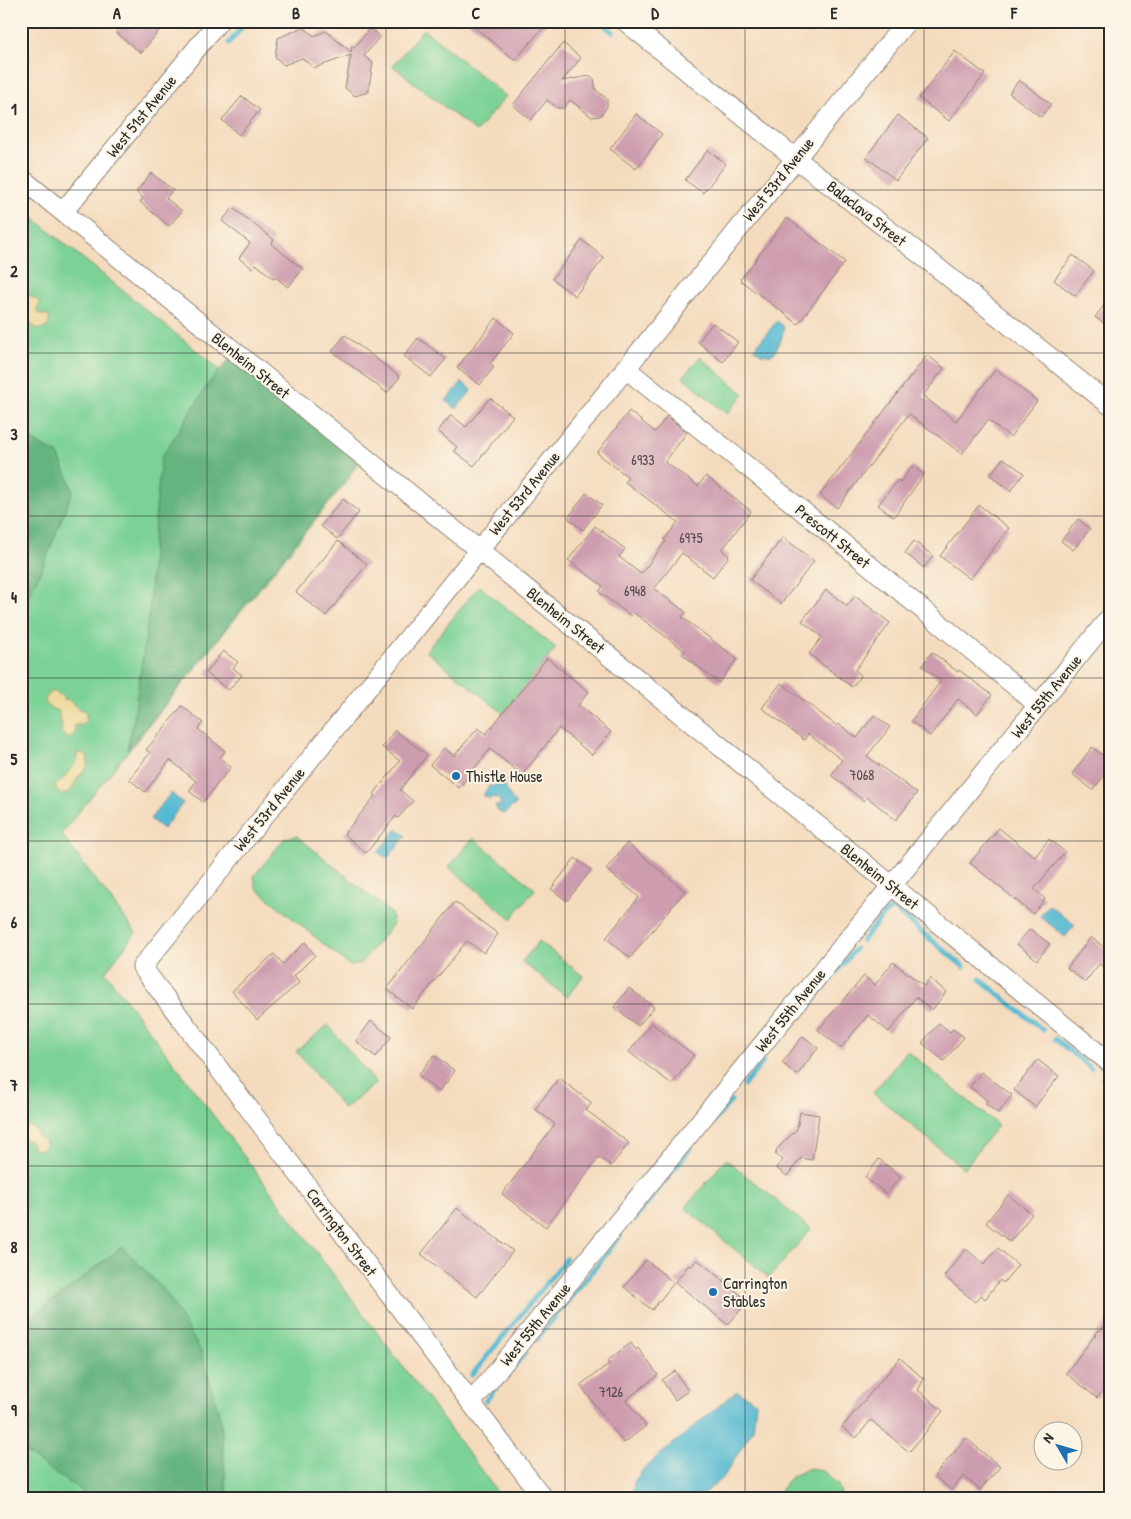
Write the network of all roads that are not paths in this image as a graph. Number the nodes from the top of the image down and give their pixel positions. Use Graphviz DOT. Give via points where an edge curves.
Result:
graph roads {
  1 [pos="220,21"];
  2 [pos="625,21"];
  3 [pos="907,21"];
  4 [pos="795,158"];
  5 [pos="21,178"];
  6 [pos="63,212"];
  7 [pos="625,368"];
  8 [pos="1110,405"];
  9 [pos="478,549"];
  10 [pos="1110,617"];
  11 [pos="1038,705"];
  12 [pos="892,885"];
  13 [pos="142,967"];
  14 [pos="1110,1063"];
  15 [pos="470,1403"];
  16 [pos="543,1498"];
  1 -- 6 [label="street, West 51st Avenue"];
  2 -- 4 [label="street, Balaclava Street"];
  3 -- 4 [label="street, West 53rd Avenue"];
  4 -- 7 [label="street, West 53rd Avenue"];
  4 -- 8 [label="street, Balaclava Street"];
  5 -- 6 [label="street, Blenheim Street"];
  6 -- 9 [label="street, Blenheim Street"];
  7 -- 9 [label="street, West 53rd Avenue"];
  7 -- 11 [label="street, Prescott Street"];
  9 -- 12 [label="street, Blenheim Street"];
  9 -- 13 [label="street, West 53rd Avenue"];
  10 -- 11 [label="street, West 55th Avenue"];
  11 -- 12 [label="street, West 55th Avenue"];
  12 -- 14 [label="street, Blenheim Street"];
  12 -- 15 [label="street, West 55th Avenue"];
  13 -- 15 [label="street, Carrington Street"];
  15 -- 16 [label="street, Carrington Street"];
}
